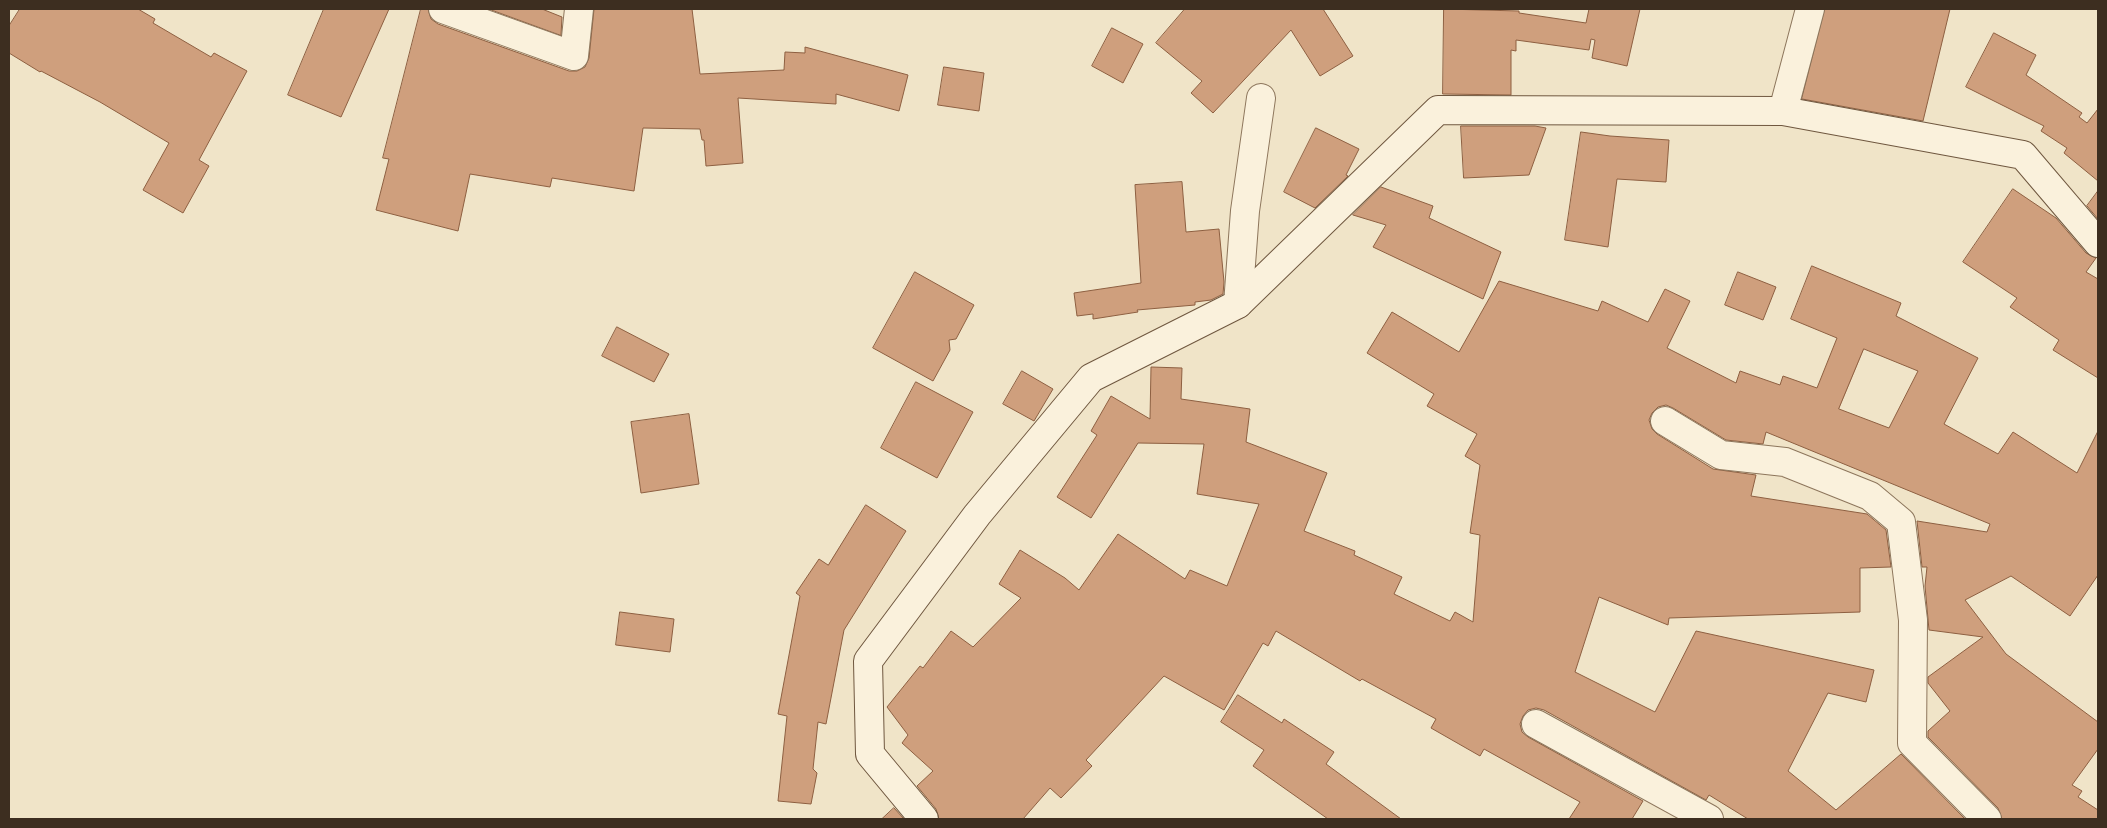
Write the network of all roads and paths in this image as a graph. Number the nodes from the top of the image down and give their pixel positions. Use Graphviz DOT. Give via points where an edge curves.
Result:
graph roads {
  1 [pos="443,9"];
  2 [pos="579,9"];
  3 [pos="1810,9"];
  4 [pos="1261,98"];
  5 [pos="1784,111"];
  6 [pos="2098,243"];
  7 [pos="1238,304"];
  8 [pos="1665,421"];
  9 [pos="1536,724"];
  10 [pos="924,819"];
  11 [pos="1709,819"];
  12 [pos="1987,819"];
  1 -- 2 [label="street" via="574,56"];
  3 -- 5 [label="street"];
  4 -- 7 [label="street" via="1245,211"];
  5 -- 6 [label="street" via="2024,155"];
  5 -- 7 [label="street" via="1438,110"];
  7 -- 10 [label="street" via="1091,378 977,515 868,661 870,754"];
  8 -- 12 [label="street" via="1721,455 1784,462 1870,496 1901,522 1913,620 1912,743"];
  9 -- 11 [label="street"];
}
